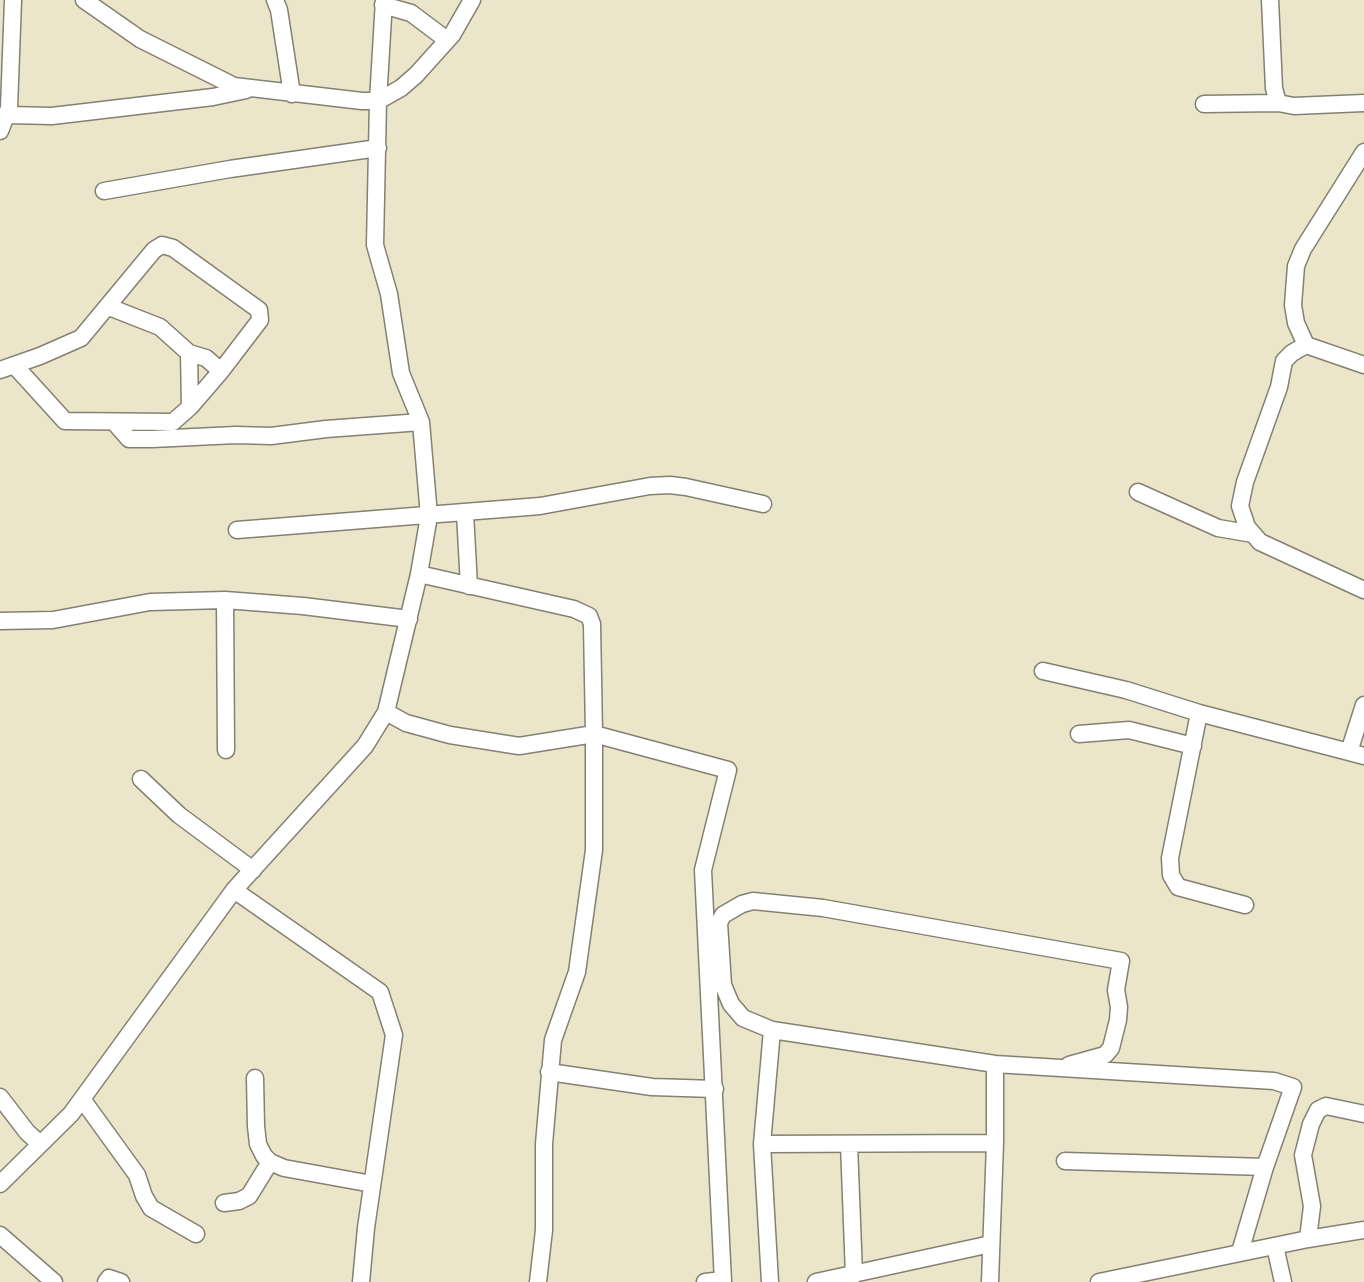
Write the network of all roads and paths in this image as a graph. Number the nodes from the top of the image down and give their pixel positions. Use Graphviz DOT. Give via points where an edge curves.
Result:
graph roads {
  1 [pos="13,0"];
  2 [pos="84,0"];
  3 [pos="275,0"];
  4 [pos="472,0"];
  5 [pos="1270,0"];
  6 [pos="383,3"];
  7 [pos="415,7"];
  8 [pos="447,40"];
  9 [pos="249,89"];
  10 [pos="292,94"];
  11 [pos="378,100"];
  12 [pos="1278,103"];
  13 [pos="1364,103"];
  14 [pos="1204,104"];
  15 [pos="8,116"];
  16 [pos="0,131"];
  17 [pos="378,148"];
  18 [pos="1364,152"];
  19 [pos="104,191"];
  20 [pos="109,307"];
  21 [pos="1306,345"];
  22 [pos="189,353"];
  23 [pos="1364,365"];
  24 [pos="8,368"];
  25 [pos="221,371"];
  26 [pos="190,407"];
  27 [pos="114,422"];
  28 [pos="420,422"];
  29 [pos="1138,492"];
  30 [pos="763,504"];
  31 [pos="465,513"];
  32 [pos="429,516"];
  33 [pos="237,530"];
  34 [pos="1253,534"];
  35 [pos="419,574"];
  36 [pos="469,586"];
  37 [pos="1364,590"];
  38 [pos="224,600"];
  39 [pos="409,619"];
  40 [pos="0,621"];
  41 [pos="1043,671"];
  42 [pos="1364,704"];
  43 [pos="386,712"];
  44 [pos="1199,713"];
  45 [pos="594,734"];
  46 [pos="1079,734"];
  47 [pos="1193,746"];
  48 [pos="226,750"];
  49 [pos="1357,754"];
  50 [pos="141,778"];
  51 [pos="252,870"];
  52 [pos="234,890"];
  53 [pos="1244,905"];
  54 [pos="772,1030"];
  55 [pos="995,1064"];
  56 [pos="1056,1069"];
  57 [pos="550,1072"];
  58 [pos="255,1078"];
  59 [pos="715,1090"];
  60 [pos="0,1097"];
  61 [pos="82,1099"];
  62 [pos="1364,1114"];
  63 [pos="995,1143"];
  64 [pos="40,1144"];
  65 [pos="762,1144"];
  66 [pos="849,1144"];
  67 [pos="270,1162"];
  68 [pos="1065,1162"];
  69 [pos="1265,1167"];
  70 [pos="0,1184"];
  71 [pos="372,1184"];
  72 [pos="224,1203"];
  73 [pos="1364,1230"];
  74 [pos="196,1234"];
  75 [pos="0,1235"];
  76 [pos="1308,1238"];
  77 [pos="991,1244"];
  78 [pos="1275,1246"];
  79 [pos="1240,1252"];
  80 [pos="854,1274"];
  81 [pos="723,1281"];
  82 [pos="54,1282"];
  83 [pos="106,1282"];
  84 [pos="121,1282"];
  85 [pos="361,1282"];
  86 [pos="538,1282"];
  87 [pos="705,1282"];
  88 [pos="770,1282"];
  89 [pos="816,1282"];
  90 [pos="990,1282"];
  91 [pos="1099,1282"];
  92 [pos="1283,1282"];
  1 -- 15 [label="street"];
  2 -- 9 [label="street" via="140,39 219,80"];
  3 -- 10 [label="street"];
  4 -- 8 [label="street"];
  5 -- 12 [label="street" via="1274,88"];
  6 -- 7 [label="street"];
  6 -- 11 [label="street"];
  7 -- 8 [label="street"];
  8 -- 11 [label="street" via="401,88"];
  9 -- 10 [label="street"];
  9 -- 15 [label="street" via="213,97 52,116"];
  10 -- 11 [label="street"];
  11 -- 17 [label="street"];
  12 -- 13 [label="street" via="1294,106"];
  12 -- 14 [label="street"];
  15 -- 16 [label="street"];
  17 -- 19 [label="street" via="230,168"];
  17 -- 28 [label="street" via="375,245 389,294 401,373"];
  18 -- 21 [label="street" via="1303,249 1296,266 1293,305 1296,323"];
  20 -- 22 [label="street" via="160,327"];
  20 -- 24 [label="street" via="81,338"];
  20 -- 25 [label="street" via="154,250 162,245 173,248 259,310 260,320"];
  21 -- 23 [label="street"];
  21 -- 34 [label="street" via="1284,361 1279,387 1244,482 1240,506"];
  22 -- 25 [label="street" via="206,358"];
  22 -- 26 [label="street"];
  24 -- 27 [label="street" via="65,421"];
  25 -- 26 [label="street"];
  26 -- 27 [label="street" via="173,422"];
  27 -- 28 [label="street" via="129,439 271,436 326,428"];
  28 -- 32 [label="street"];
  29 -- 34 [label="street" via="1218,528"];
  30 -- 31 [label="street" via="670,485 540,506"];
  31 -- 32 [label="street"];
  31 -- 36 [label="street"];
  32 -- 33 [label="street"];
  32 -- 35 [label="street"];
  34 -- 37 [label="street" via="1260,542"];
  35 -- 36 [label="street"];
  35 -- 39 [label="street"];
  36 -- 45 [label="street" via="574,609 589,616 592,624"];
  38 -- 39 [label="street"];
  38 -- 40 [label="street" via="150,602 53,620"];
  38 -- 48 [label="street"];
  39 -- 43 [label="street"];
  41 -- 44 [label="street" via="1126,690"];
  42 -- 49 [label="street"];
  43 -- 45 [label="street" via="406,723 450,735 519,746"];
  43 -- 51 [label="street" via="365,746"];
  44 -- 47 [label="street"];
  44 -- 49 [label="street"];
  45 -- 57 [label="street" via="594,850 585,920 577,972 553,1040"];
  45 -- 59 [label="street" via="728,770 703,870"];
  46 -- 47 [label="street" via="1128,730"];
  47 -- 53 [label="street" via="1170,858 1171,876 1178,887"];
  50 -- 51 [label="street" via="179,814"];
  51 -- 52 [label="street"];
  52 -- 61 [label="street"];
  52 -- 71 [label="street" via="380,992 394,1035"];
  54 -- 55 [label="street"];
  54 -- 56 [label="street" via="743,1018 731,1004 722,985 719,923 723,915 753,901 823,908 1121,962 1116,990 1118,1020 1109,1051 1105,1055"];
  54 -- 65 [label="street"];
  55 -- 56 [label="street"];
  55 -- 63 [label="street"];
  56 -- 69 [label="street" via="1274,1081 1294,1087"];
  57 -- 59 [label="street" via="652,1087"];
  57 -- 86 [label="street" via="544,1144 544,1230"];
  58 -- 67 [label="street" via="258,1144"];
  59 -- 81 [label="street"];
  60 -- 64 [label="street"];
  61 -- 64 [label="street"];
  61 -- 74 [label="street" via="138,1174 151,1208"];
  62 -- 76 [label="street" via="1326,1106 1318,1110 1311,1124 1303,1155 1312,1206"];
  63 -- 66 [label="street"];
  63 -- 77 [label="street"];
  64 -- 70 [label="street"];
  65 -- 66 [label="street"];
  65 -- 88 [label="street"];
  66 -- 80 [label="street"];
  67 -- 71 [label="street" via="284,1168"];
  67 -- 72 [label="street" via="249,1196"];
  68 -- 69 [label="street"];
  69 -- 79 [label="street"];
  71 -- 85 [label="street"];
  73 -- 76 [label="street"];
  75 -- 82 [label="street"];
  76 -- 78 [label="street"];
  77 -- 80 [label="street"];
  77 -- 90 [label="street"];
  78 -- 79 [label="street"];
  78 -- 92 [label="street"];
  79 -- 91 [label="street"];
  80 -- 89 [label="street"];
  81 -- 87 [label="street"];
  83 -- 84 [label="street" via="109,1278"];
}
